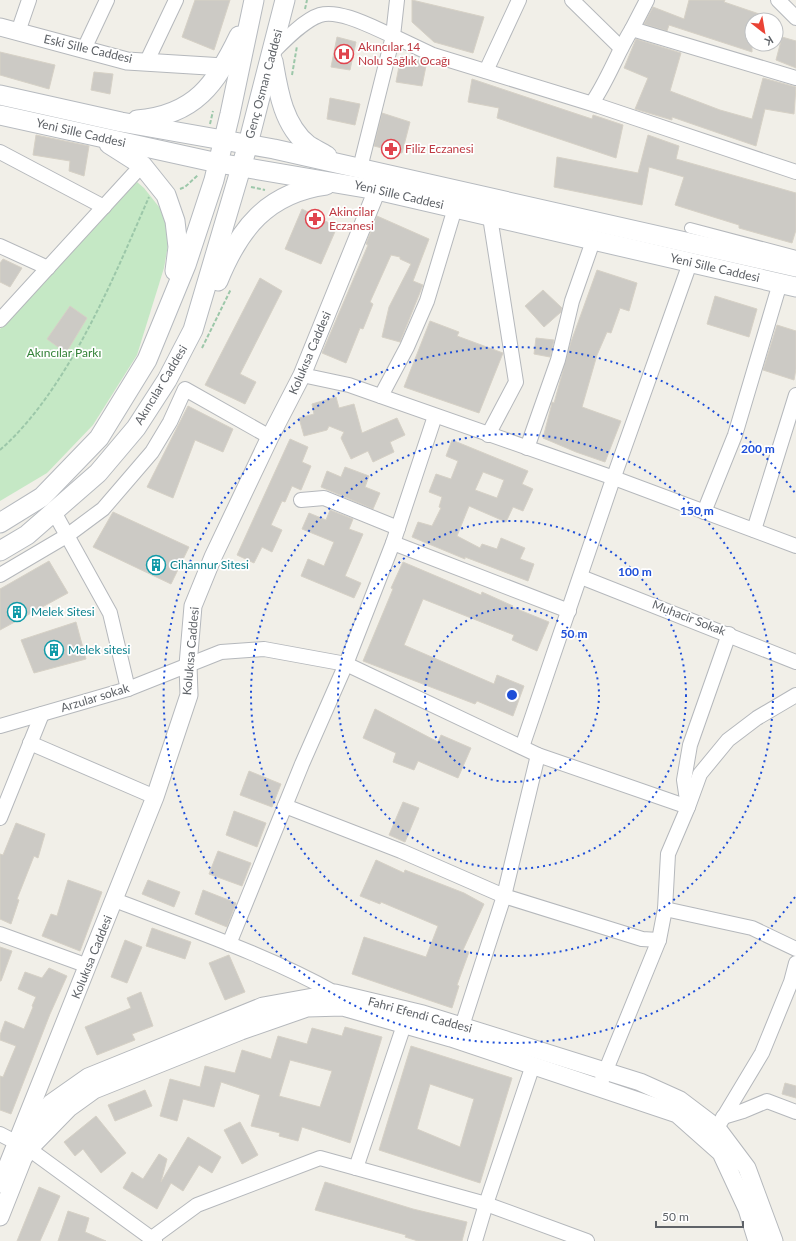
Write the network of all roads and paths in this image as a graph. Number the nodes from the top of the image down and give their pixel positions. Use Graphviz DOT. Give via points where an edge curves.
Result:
graph roads {
  1 [pos="28,0"];
  2 [pos="107,0"];
  3 [pos="176,0"];
  4 [pos="285,0"];
  5 [pos="307,0"];
  6 [pos="397,0"];
  7 [pos="519,0"];
  8 [pos="572,0"];
  9 [pos="647,0"];
  10 [pos="778,0"];
  11 [pos="253,6"];
  12 [pos="796,18"];
  13 [pos="0,27"];
  14 [pos="301,27"];
  15 [pos="632,29"];
  16 [pos="18,32"];
  17 [pos="393,36"];
  18 [pos="621,48"];
  19 [pos="84,49"];
  20 [pos="272,53"];
  21 [pos="147,61"];
  22 [pos="224,66"];
  23 [pos="486,71"];
  24 [pos="796,78"];
  25 [pos="292,81"];
  26 [pos="0,95"];
  27 [pos="592,103"];
  28 [pos="0,115"];
  29 [pos="121,122"];
  30 [pos="98,137"];
  31 [pos="224,140"];
  32 [pos="248,144"];
  33 [pos="0,152"];
  34 [pos="218,163"];
  35 [pos="340,164"];
  36 [pos="142,165"];
  37 [pos="241,167"];
  38 [pos="360,168"];
  39 [pos="796,172"];
  40 [pos="344,183"];
  41 [pos="148,190"];
  42 [pos="377,190"];
  43 [pos="104,206"];
  44 [pos="454,208"];
  45 [pos="496,221"];
  46 [pos="690,228"];
  47 [pos="592,244"];
  48 [pos="0,246"];
  49 [pos="796,256"];
  50 [pos="690,262"];
  51 [pos="796,267"];
  52 [pos="48,268"];
  53 [pos="788,285"];
  54 [pos="796,296"];
  55 [pos="170,304"];
  56 [pos="5,305"];
  57 [pos="0,320"];
  58 [pos="193,330"];
  59 [pos="302,375"];
  60 [pos="796,395"];
  61 [pos="381,396"];
  62 [pos="435,416"];
  63 [pos="488,435"];
  64 [pos="270,437"];
  65 [pos="526,448"];
  66 [pos="0,450"];
  67 [pos="614,478"];
  68 [pos="301,500"];
  69 [pos="54,512"];
  70 [pos="704,512"];
  71 [pos="0,523"];
  72 [pos="398,528"];
  73 [pos="754,530"];
  74 [pos="68,535"];
  75 [pos="393,543"];
  76 [pos="796,546"];
  77 [pos="0,551"];
  78 [pos="0,575"];
  79 [pos="581,577"];
  80 [pos="569,611"];
  81 [pos="729,634"];
  82 [pos="796,662"];
  83 [pos="346,664"];
  84 [pos="188,665"];
  85 [pos="128,689"];
  86 [pos="796,695"];
  87 [pos="42,714"];
  88 [pos="0,726"];
  89 [pos="30,743"];
  90 [pos="522,747"];
  91 [pos="538,754"];
  92 [pos="155,797"];
  93 [pos="285,806"];
  94 [pos="688,807"];
  95 [pos="0,818"];
  96 [pos="504,896"];
  97 [pos="115,900"];
  98 [pos="665,909"];
  99 [pos="0,934"];
  100 [pos="659,940"];
  101 [pos="229,944"];
  102 [pos="796,949"];
  103 [pos="796,963"];
  104 [pos="88,966"];
  105 [pos="335,993"];
  106 [pos="404,1025"];
  107 [pos="462,1026"];
  108 [pos="533,1066"];
  109 [pos="606,1072"];
  110 [pos="599,1087"];
  111 [pos="796,1112"];
  112 [pos="720,1122"];
  113 [pos="0,1134"];
  114 [pos="23,1146"];
  115 [pos="356,1168"];
  116 [pos="0,1184"];
  117 [pos="486,1204"];
  118 [pos="0,1217"];
  119 [pos="152,1240"];
  120 [pos="475,1241"];
  121 [pos="587,1241"];
  122 [pos="757,1241"];
  123 [pos="774,1241"];
  1 -- 16 [label="street"];
  2 -- 19 [label="street"];
  3 -- 21 [label="street"];
  4 -- 20 [label="main road, Genç Osman Caddesi"];
  5 -- 14 [label="path"];
  6 -- 17 [label="street"];
  7 -- 23 [label="street"];
  8 -- 18 [label="street"];
  9 -- 15 [label="street"];
  10 -- 12 [label="street"];
  11 -- 22 [label="main road"];
  11 -- 31 [label="main road, Genç Osman Caddesi"];
  13 -- 16 [label="street, Eski Sille Caddesi"];
  14 -- 17 [label="street" via="320,15 340,14"];
  14 -- 20 [label="street"];
  14 -- 25 [label="path"];
  15 -- 18 [label="street"];
  15 -- 24 [label="street"];
  16 -- 19 [label="street, Eski Sille Caddesi"];
  17 -- 23 [label="street" via="433,55"];
  17 -- 38 [label="street"];
  18 -- 27 [label="street" via="612,70"];
  19 -- 21 [label="street, Eski Sille Caddesi" via="127,61"];
  20 -- 32 [label="main road, Genç Osman Caddesi"];
  20 -- 35 [label="main road" via="278,89 289,122 308,144"];
  21 -- 22 [label="street, Eski Sille Caddesi"];
  22 -- 29 [label="main road" via="211,85 193,102 150,119"];
  23 -- 27 [label="street"];
  26 -- 29 [label="main road, Yeni Sille Caddesi"];
  27 -- 39 [label="street"];
  28 -- 30 [label="main road, Yeni Sille Caddesi"];
  29 -- 31 [label="main road, Yeni Sille Caddesi"];
  30 -- 34 [label="main road, Yeni Sille Caddesi"];
  30 -- 36 [label="main road"];
  31 -- 32 [label="main road, Yeni Sille Caddesi"];
  31 -- 34 [label="main road, Genç Osman Caddesi"];
  32 -- 35 [label="main road, Yeni Sille Caddesi"];
  32 -- 37 [label="main road, Genç Osman Caddesi"];
  33 -- 43 [label="street"];
  34 -- 37 [label="main road, Yeni Sille Caddesi"];
  34 -- 55 [label="main road, Akıncılar Caddesi" via="186,265"];
  35 -- 38 [label="main road, Yeni Sille Caddesi"];
  36 -- 43 [label="street"];
  36 -- 55 [label="main road" via="166,195 175,221 178,247"];
  37 -- 40 [label="main road, Yeni Sille Caddesi"];
  37 -- 58 [label="main road, Akıncılar Caddesi"];
  38 -- 51 [label="main road, Yeni Sille Caddesi"];
  40 -- 42 [label="main road, Yeni Sille Caddesi"];
  40 -- 58 [label="main road" via="311,187 292,194 257,215 236,242 206,310"];
  41 -- 66 [label="path" via="149,197 132,236 58,382 18,434"];
  42 -- 44 [label="main road, Yeni Sille Caddesi"];
  42 -- 59 [label="street, Kolukısa Caddesi"];
  43 -- 52 [label="street"];
  44 -- 45 [label="main road, Yeni Sille Caddesi"];
  44 -- 61 [label="street" via="427,301 407,347"];
  45 -- 47 [label="main road, Yeni Sille Caddesi"];
  45 -- 63 [label="street" via="516,382"];
  46 -- 49 [label="street"];
  47 -- 50 [label="main road, Yeni Sille Caddesi"];
  47 -- 54 [label="street"];
  47 -- 65 [label="street" via="572,301 558,360"];
  48 -- 52 [label="street"];
  50 -- 53 [label="main road, Yeni Sille Caddesi"];
  50 -- 67 [label="street"];
  52 -- 56 [label="street"];
  53 -- 70 [label="street" via="735,435"];
  55 -- 71 [label="main road, Akıncılar Caddesi" via="147,360 99,438 42,496"];
  56 -- 57 [label="street"];
  58 -- 69 [label="main road, Akıncılar Caddesi" via="167,380 136,428 98,473"];
  59 -- 61 [label="street" via="349,385"];
  59 -- 64 [label="street, Kolukısa Caddesi"];
  60 -- 73 [label="street"];
  61 -- 62 [label="street"];
  62 -- 63 [label="street"];
  62 -- 72 [label="street"];
  63 -- 65 [label="street"];
  64 -- 74 [label="street" via="185,389 170,422 152,452 103,509"];
  64 -- 84 [label="street, Kolukısa Caddesi" via="212,557 193,606"];
  65 -- 67 [label="street"];
  67 -- 70 [label="street"];
  67 -- 79 [label="street"];
  68 -- 72 [label="street" via="324,498"];
  69 -- 74 [label="street"];
  69 -- 77 [label="main road, Akıncılar Caddesi" via="28,535"];
  70 -- 73 [label="street"];
  72 -- 75 [label="street"];
  73 -- 76 [label="street"];
  74 -- 78 [label="street"];
  74 -- 85 [label="street" via="110,613"];
  75 -- 80 [label="street"];
  75 -- 83 [label="street"];
  79 -- 80 [label="street"];
  79 -- 81 [label="street, Muhacir Sokak"];
  80 -- 90 [label="street"];
  81 -- 82 [label="street, Muhacir Sokak"];
  81 -- 94 [label="street" via="690,745 684,780"];
  83 -- 84 [label="street, Arzular sokak" via="264,649 222,652"];
  83 -- 90 [label="street, Arzular sokak"];
  83 -- 93 [label="street"];
  84 -- 85 [label="street, Arzular sokak"];
  84 -- 92 [label="street, Kolukısa Caddesi" via="189,695"];
  85 -- 87 [label="street, Arzular sokak"];
  86 -- 94 [label="street" via="757,718 728,740 700,774"];
  87 -- 88 [label="street, Arzular sokak"];
  87 -- 89 [label="street"];
  89 -- 92 [label="street"];
  89 -- 95 [label="street"];
  90 -- 91 [label="street, Arzular sokak"];
  91 -- 94 [label="street, Arzular sokak"];
  91 -- 96 [label="street"];
  92 -- 97 [label="street, Kolukısa Caddesi"];
  93 -- 96 [label="street" via="401,851"];
  93 -- 101 [label="street"];
  94 -- 98 [label="street" via="668,854"];
  96 -- 100 [label="street" via="642,939"];
  96 -- 107 [label="street"];
  97 -- 101 [label="street"];
  97 -- 104 [label="street, Kolukısa Caddesi"];
  98 -- 100 [label="street"];
  98 -- 102 [label="street" via="752,928"];
  99 -- 104 [label="street"];
  100 -- 109 [label="street"];
  101 -- 105 [label="street" via="306,977"];
  103 -- 112 [label="street" via="791,982 762,1052"];
  104 -- 114 [label="street, Kolukısa Caddesi"];
  105 -- 107 [label="street, Fahri Efendi Caddesi"];
  105 -- 114 [label="street, Fahri Efendi Caddesi" via="263,1006 88,1077 51,1103 30,1125"];
  106 -- 108 [label="street, Fahri Efendi Caddesi"];
  106 -- 114 [label="street, Fahri Efendi Caddesi" via="343,1007 307,1008 241,1031 94,1090"];
  106 -- 115 [label="street"];
  107 -- 109 [label="street, Fahri Efendi Caddesi"];
  108 -- 110 [label="street, Fahri Efendi Caddesi"];
  108 -- 117 [label="street"];
  109 -- 110 [label="street"];
  109 -- 112 [label="street, Fahri Efendi Caddesi" via="640,1082"];
  110 -- 122 [label="street, Fahri Efendi Caddesi" via="677,1114 721,1153 747,1208"];
  111 -- 112 [label="street" via="767,1101"];
  112 -- 123 [label="street, Fahri Efendi Caddesi" via="747,1168"];
  113 -- 114 [label="street"];
  114 -- 116 [label="street"];
  114 -- 118 [label="street" via="23,1160"];
  114 -- 119 [label="street"];
  115 -- 117 [label="street"];
  115 -- 119 [label="street" via="320,1158 197,1206"];
  117 -- 120 [label="street"];
  117 -- 121 [label="street"];
}
